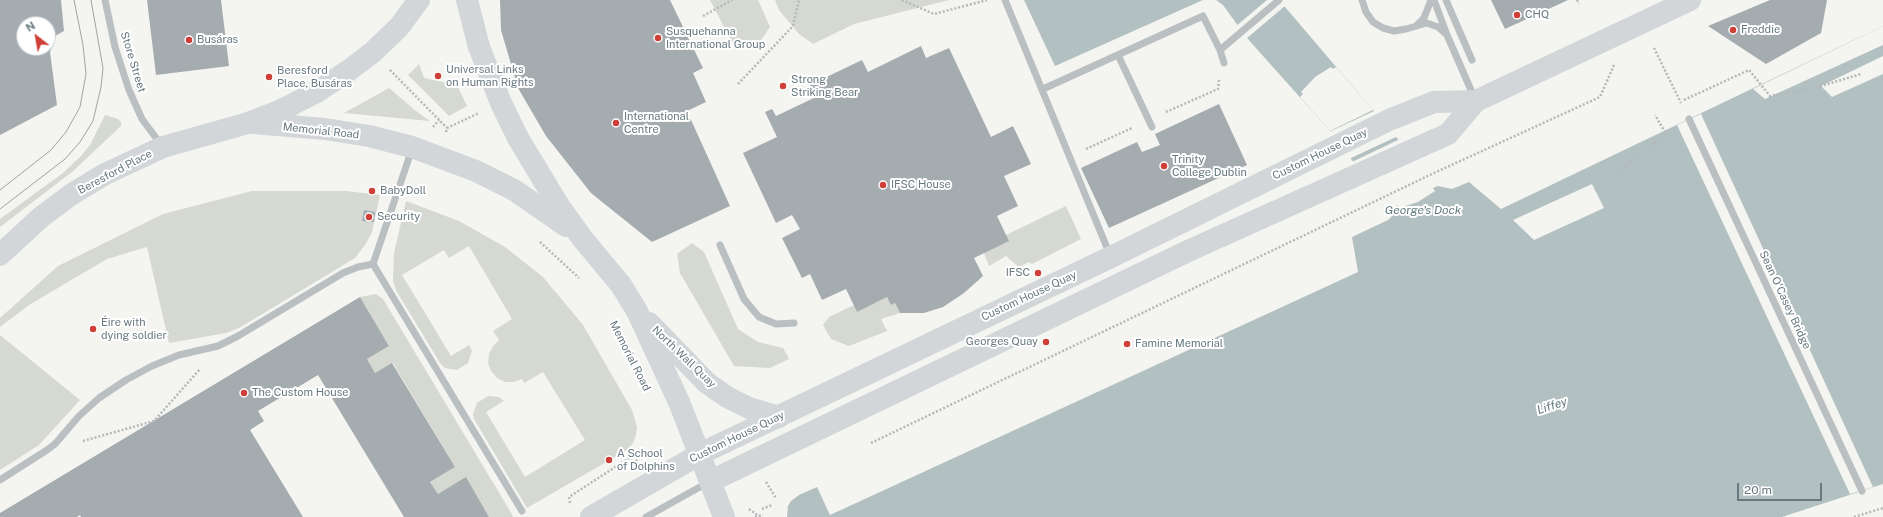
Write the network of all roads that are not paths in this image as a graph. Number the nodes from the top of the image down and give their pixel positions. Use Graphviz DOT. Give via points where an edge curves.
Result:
graph roads {
  1 [pos="105,0"];
  2 [pos="419,0"];
  3 [pos="467,0"];
  4 [pos="1005,0"];
  5 [pos="1279,0"];
  6 [pos="1362,0"];
  7 [pos="1431,0"];
  8 [pos="1434,0"];
  9 [pos="1446,0"];
  10 [pos="1690,0"];
  11 [pos="1416,25"];
  12 [pos="1447,35"];
  13 [pos="1220,50"];
  14 [pos="1118,55"];
  15 [pos="1472,60"];
  16 [pos="1224,63"];
  17 [pos="1043,89"];
  18 [pos="1476,101"];
  19 [pos="1689,119"];
  20 [pos="248,123"];
  21 [pos="1152,127"];
  22 [pos="163,147"];
  23 [pos="412,147"];
  24 [pos="582,238"];
  25 [pos="720,245"];
  26 [pos="0,255"];
  27 [pos="1111,257"];
  28 [pos="373,264"];
  29 [pos="637,311"];
  30 [pos="794,323"];
  31 [pos="779,416"];
  32 [pos="700,454"];
  33 [pos="0,480"];
  34 [pos="711,481"];
  35 [pos="1862,491"];
  36 [pos="522,511"];
  37 [pos="590,517"];
  38 [pos="646,517"];
  39 [pos="724,517"];
  1 -- 22 [label="street, Store Street" via="115,46 129,90 142,118"];
  2 -- 20 [label="main road, Memorial Road" via="399,27 348,72 297,102"];
  3 -- 24 [label="main road, Memorial Road" via="479,47 501,103 538,173"];
  4 -- 17 [label="street"];
  5 -- 13 [label="street"];
  6 -- 11 [label="street" via="1373,22 1383,28 1394,31"];
  7 -- 11 [label="street" via="1424,18"];
  8 -- 12 [label="street"];
  9 -- 15 [label="street"];
  10 -- 18 [label="main road, Custom House Quay"];
  11 -- 12 [label="street" via="1427,22"];
  12 -- 18 [label="street"];
  13 -- 14 [label="street" via="1203,16"];
  13 -- 16 [label="street"];
  14 -- 17 [label="street"];
  14 -- 21 [label="street"];
  17 -- 27 [label="street"];
  18 -- 27 [label="main road, Custom House Quay" via="1434,102 1388,120"];
  18 -- 34 [label="main road, Custom House Quay" via="1448,134 1188,251"];
  19 -- 35 [label="street, Sean O'Casey Bridge"];
  20 -- 22 [label="main road, Beresford Place"];
  20 -- 23 [label="main road, Memorial Road" via="325,129 369,136"];
  22 -- 26 [label="main road, Beresford Place" via="105,174 72,194 41,217"];
  23 -- 24 [label="main road, Memorial Road" via="476,171 514,190"];
  23 -- 28 [label="street"];
  24 -- 29 [label="main road, Memorial Road" via="621,285"];
  25 -- 30 [label="street" via="744,299 759,317 776,324"];
  27 -- 31 [label="main road, Custom House Quay"];
  28 -- 33 [label="street" via="344,273 223,344 172,358 126,380 99,398 48,450"];
  28 -- 36 [label="street"];
  29 -- 31 [label="main road, North Wall Quay" via="707,383 749,408"];
  29 -- 32 [label="main road, Memorial Road"];
  31 -- 32 [label="main road, Custom House Quay"];
  32 -- 34 [label="main road, Memorial Road"];
  32 -- 37 [label="main road, Custom House Quay"];
  34 -- 38 [label="street, Custom House Quay"];
  34 -- 39 [label="main road, Memorial Road"];
}
